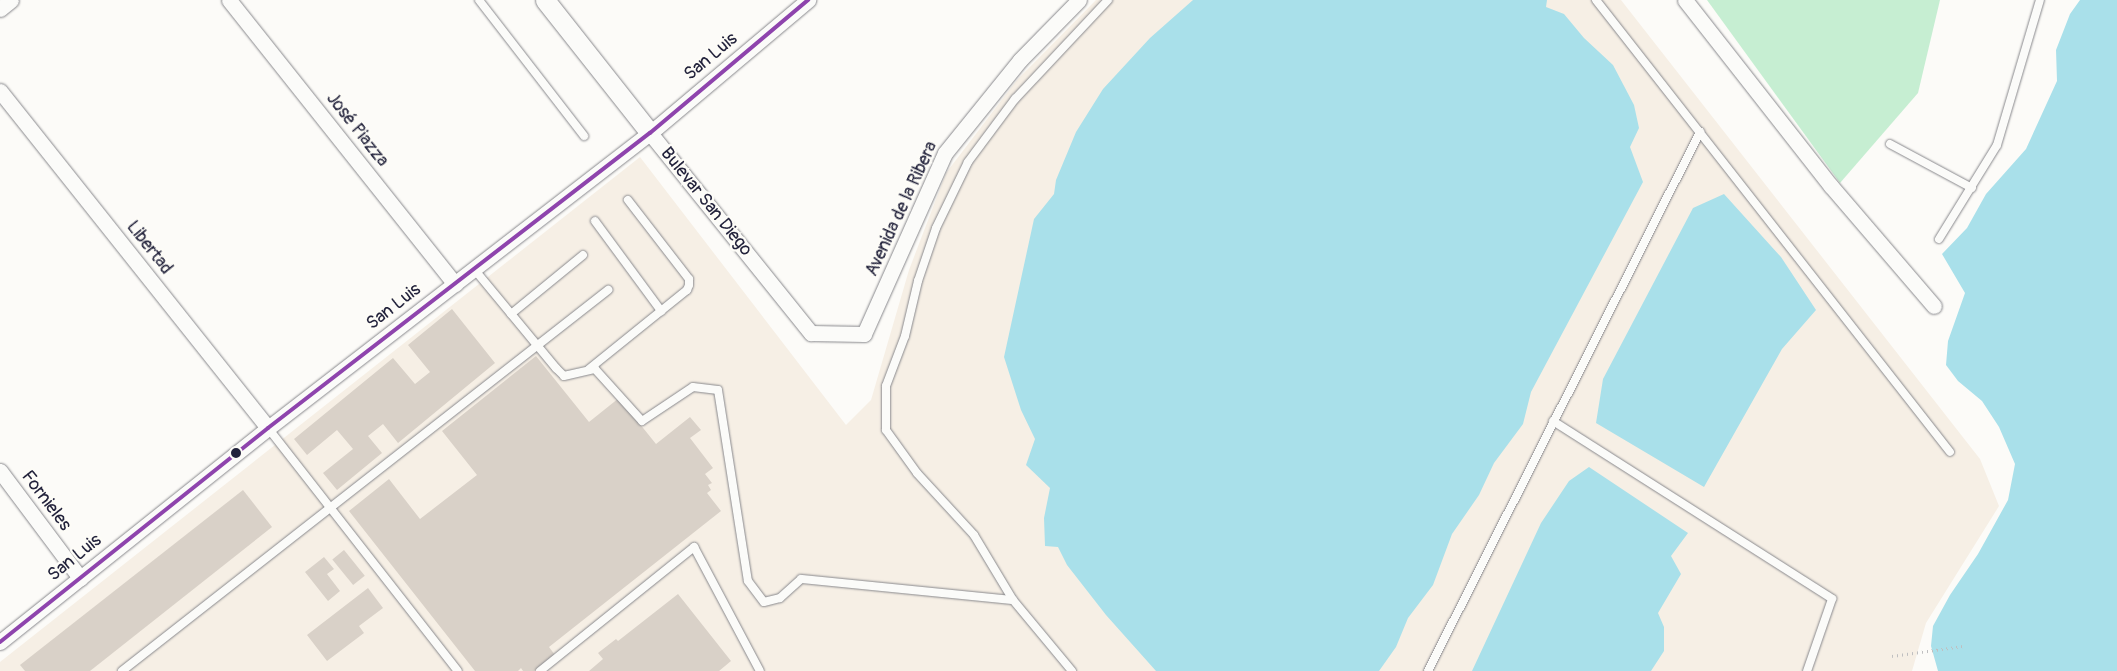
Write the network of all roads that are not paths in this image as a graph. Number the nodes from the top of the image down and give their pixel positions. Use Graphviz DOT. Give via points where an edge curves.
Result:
graph roads {
  1 [pos="11,0"];
  2 [pos="229,0"];
  3 [pos="479,0"];
  4 [pos="808,0"];
  5 [pos="1079,0"];
  6 [pos="1108,0"];
  7 [pos="1596,0"];
  8 [pos="1685,0"];
  9 [pos="2040,0"];
  10 [pos="548,1"];
  11 [pos="0,9"];
  12 [pos="0,91"];
  13 [pos="1700,132"];
  14 [pos="650,133"];
  15 [pos="584,136"];
  16 [pos="1890,144"];
  17 [pos="1972,188"];
  18 [pos="628,200"];
  19 [pos="595,221"];
  20 [pos="1939,239"];
  21 [pos="582,256"];
  22 [pos="474,269"];
  23 [pos="454,284"];
  24 [pos="608,290"];
  25 [pos="1934,306"];
  26 [pos="661,311"];
  27 [pos="510,314"];
  28 [pos="811,333"];
  29 [pos="537,346"];
  30 [pos="589,369"];
  31 [pos="1554,421"];
  32 [pos="268,428"];
  33 [pos="1950,452"];
  34 [pos="0,471"];
  35 [pos="331,509"];
  36 [pos="80,578"];
  37 [pos="1012,600"];
  38 [pos="0,642"];
  39 [pos="122,671"];
  40 [pos="458,671"];
  41 [pos="540,671"];
  42 [pos="760,671"];
  43 [pos="1072,671"];
  44 [pos="1428,671"];
  45 [pos="1807,671"];
  1 -- 11 [label="street"];
  2 -- 23 [label="street, José Piazza"];
  3 -- 15 [label="lane"];
  4 -- 14 [label="street, San Luis"];
  5 -- 28 [label="street, Avenida de la Ribera" via="1020,60 946,153 864,334"];
  6 -- 37 [label="lane" via="1015,98 968,162 936,228 918,281 905,336 886,386 886,430 917,473 974,535"];
  7 -- 13 [label="lane"];
  8 -- 25 [label="street" via="1830,186"];
  9 -- 17 [label="lane" via="1997,146"];
  10 -- 14 [label="street, Bulevar San Diego"];
  12 -- 32 [label="street, Libertad"];
  13 -- 31 [label="lane"];
  13 -- 33 [label="lane"];
  14 -- 22 [label="street, San Luis"];
  14 -- 28 [label="street, Bulevar San Diego"];
  16 -- 17 [label="lane"];
  17 -- 20 [label="lane"];
  18 -- 26 [label="lane" via="689,279 687,290"];
  19 -- 26 [label="lane"];
  21 -- 27 [label="lane"];
  22 -- 23 [label="street, San Luis"];
  22 -- 27 [label="lane"];
  23 -- 32 [label="street, San Luis"];
  24 -- 29 [label="lane"];
  26 -- 30 [label="lane"];
  27 -- 29 [label="lane"];
  29 -- 30 [label="lane" via="564,376"];
  29 -- 35 [label="lane"];
  30 -- 37 [label="lane" via="595,369 642,421 694,388 718,390 748,581 764,602 780,598 801,579"];
  31 -- 44 [label="lane"];
  31 -- 45 [label="lane" via="1832,599"];
  32 -- 35 [label="lane"];
  32 -- 36 [label="street, San Luis"];
  34 -- 36 [label="street, Fornieles"];
  35 -- 39 [label="lane"];
  35 -- 40 [label="lane"];
  36 -- 38 [label="street, San Luis"];
  37 -- 43 [label="lane"];
  41 -- 42 [label="lane" via="694,547"];
}
